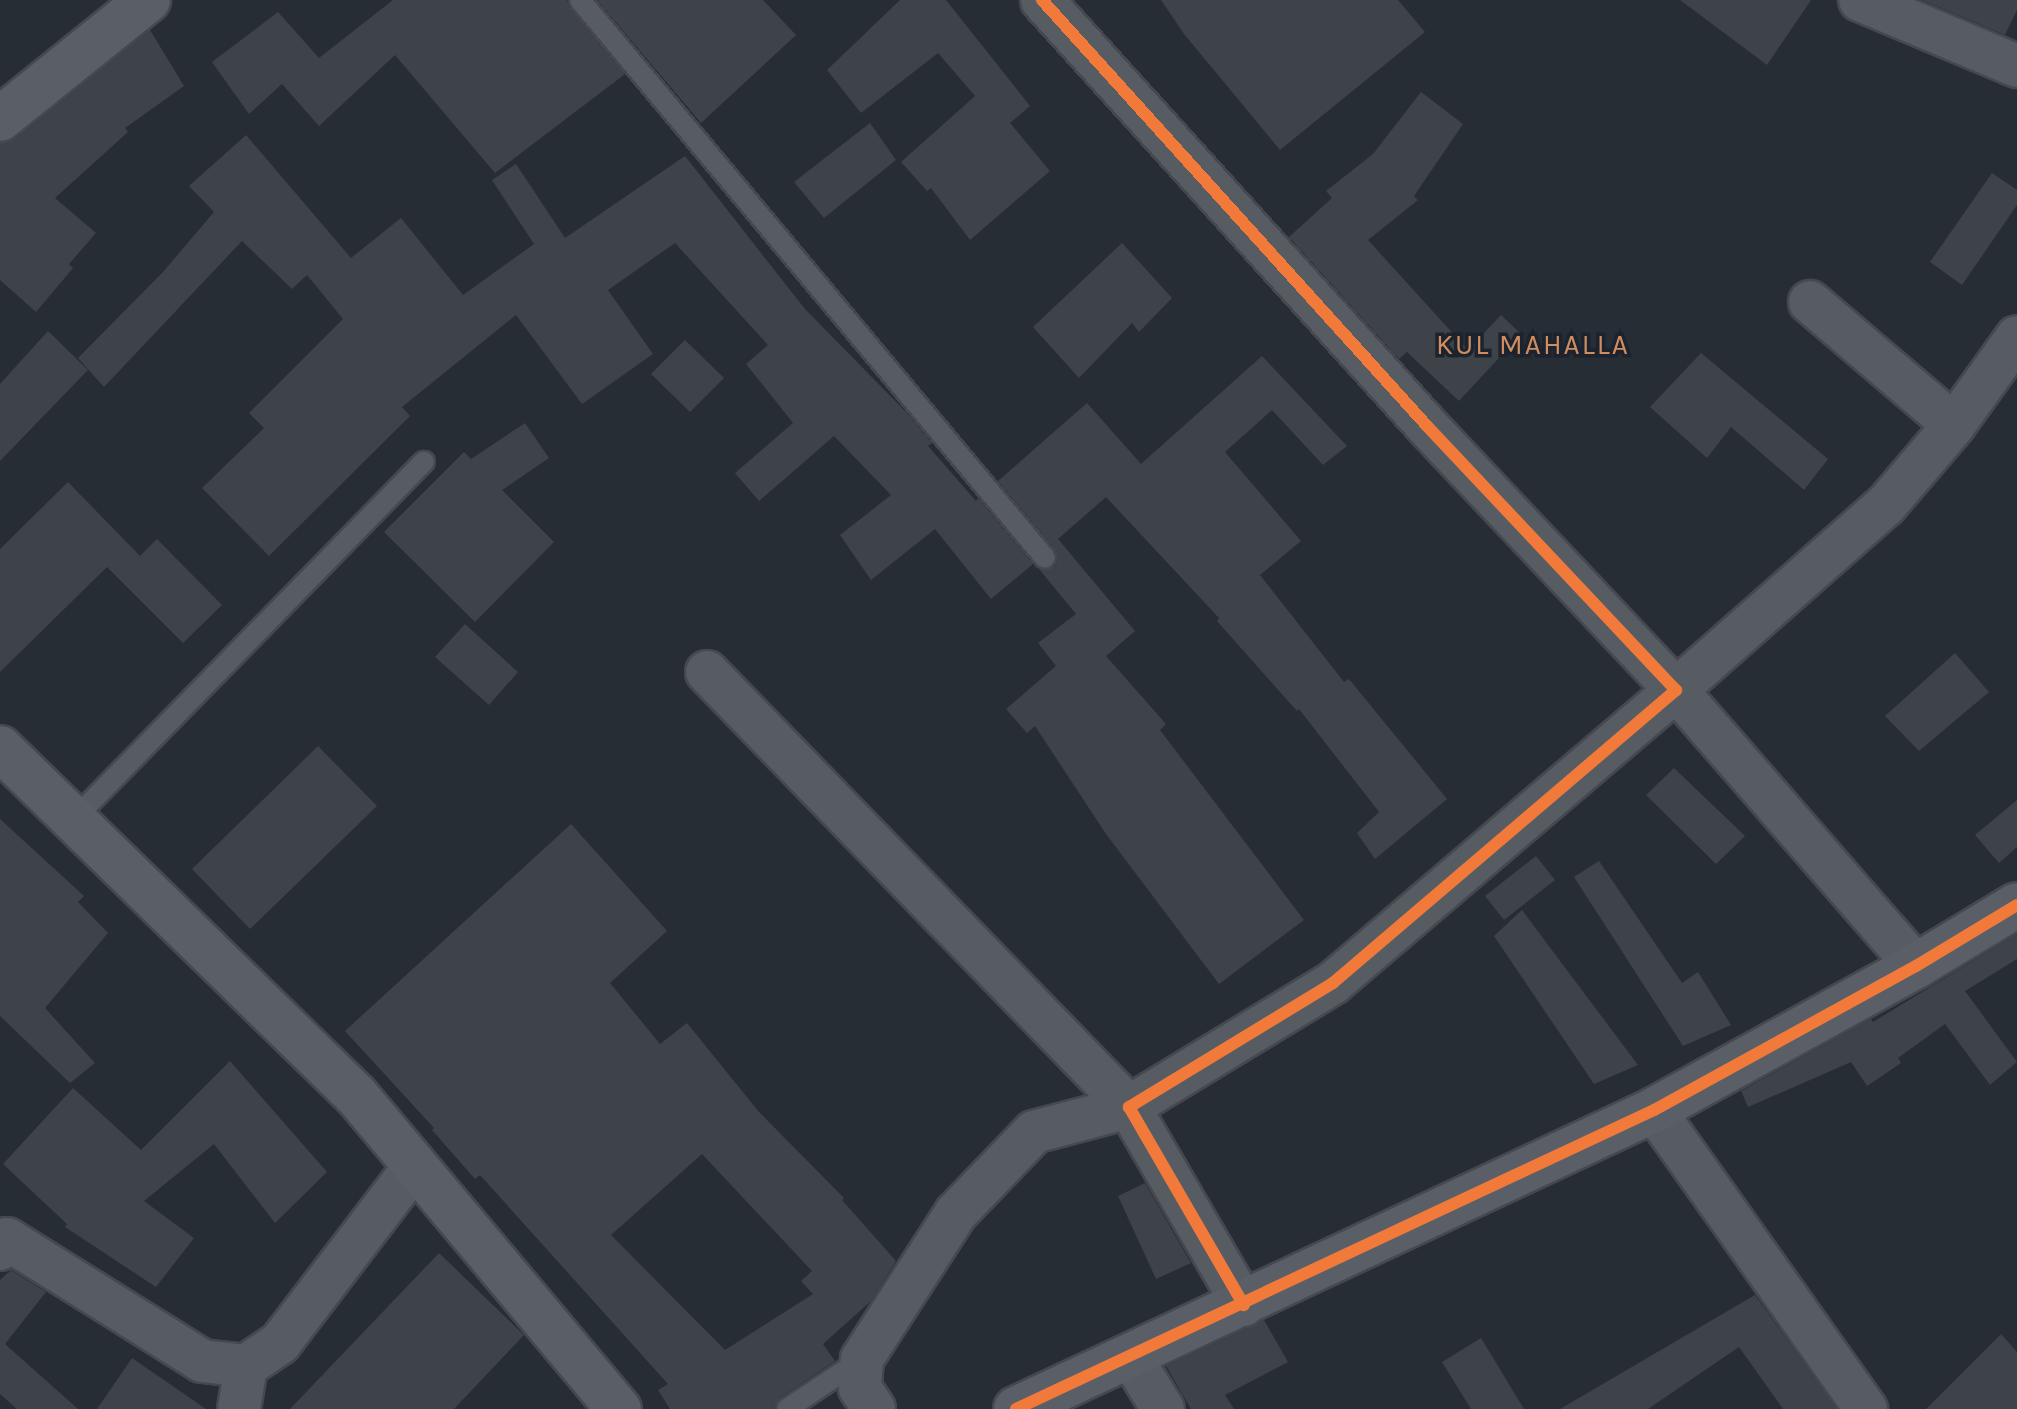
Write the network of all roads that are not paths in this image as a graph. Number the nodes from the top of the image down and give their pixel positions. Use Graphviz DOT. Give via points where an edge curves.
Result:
graph roads {
  1 [pos="148,0"];
  2 [pos="580,0"];
  3 [pos="1042,0"];
  4 [pos="1860,0"];
  5 [pos="2017,66"];
  6 [pos="3,107"];
  7 [pos="1810,302"];
  8 [pos="2017,337"];
  9 [pos="1954,425"];
  10 [pos="424,462"];
  11 [pos="1045,558"];
  12 [pos="707,672"];
  13 [pos="1676,690"];
  14 [pos="0,748"];
  15 [pos="74,819"];
  16 [pos="2017,905"];
  17 [pos="1916,966"];
  18 [pos="1129,1107"];
  19 [pos="1654,1110"];
  20 [pos="415,1166"];
  21 [pos="2,1241"];
  22 [pos="1244,1305"];
  23 [pos="1131,1357"];
  24 [pos="862,1359"];
  25 [pos="246,1366"];
  26 [pos="239,1409"];
  27 [pos="619,1409"];
  28 [pos="787,1409"];
  29 [pos="874,1409"];
  30 [pos="1016,1409"];
  31 [pos="1163,1409"];
  32 [pos="1866,1409"];
  1 -- 6 [label="street"];
  2 -- 11 [label="lane"];
  3 -- 13 [label="street" via="1427,426"];
  4 -- 5 [label="street"];
  7 -- 9 [label="street"];
  8 -- 9 [label="street"];
  9 -- 13 [label="street" via="1886,505"];
  10 -- 15 [label="lane"];
  12 -- 18 [label="street"];
  13 -- 17 [label="street"];
  13 -- 18 [label="street" via="1333,983"];
  14 -- 15 [label="street"];
  15 -- 20 [label="street" via="356,1095"];
  16 -- 17 [label="street"];
  17 -- 19 [label="street"];
  18 -- 22 [label="street"];
  18 -- 24 [label="street" via="1034,1132 956,1213"];
  19 -- 22 [label="street"];
  19 -- 32 [label="street"];
  20 -- 25 [label="street" via="280,1343"];
  20 -- 27 [label="street"];
  21 -- 25 [label="street" via="202,1361"];
  22 -- 23 [label="street"];
  23 -- 30 [label="street"];
  23 -- 31 [label="street"];
  24 -- 28 [label="lane"];
  24 -- 29 [label="street" via="860,1388"];
  25 -- 26 [label="street"];
}
